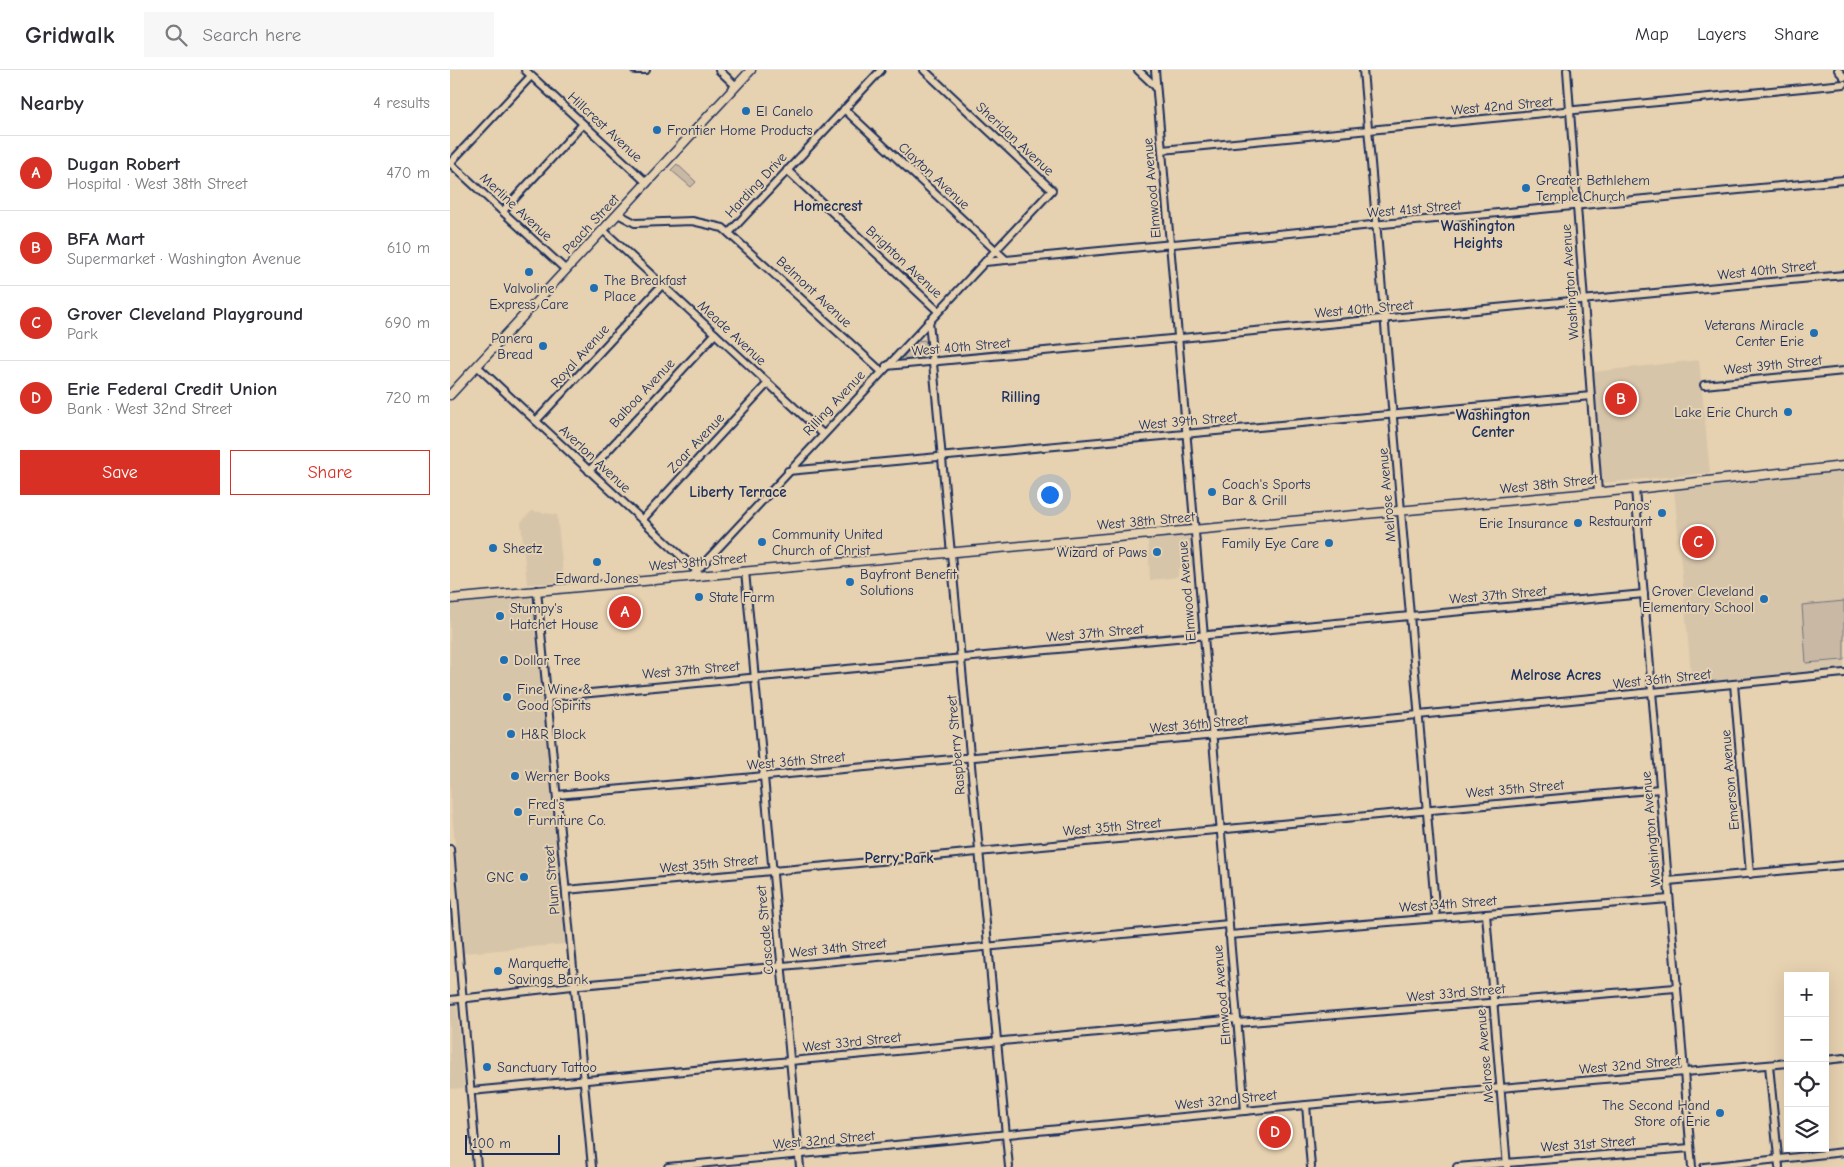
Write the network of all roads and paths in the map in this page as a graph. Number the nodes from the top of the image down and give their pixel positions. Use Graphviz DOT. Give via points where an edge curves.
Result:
graph roads {
  1 [pos="525,70"];
  2 [pos="719,70"];
  3 [pos="751,70"];
  4 [pos="881,70"];
  5 [pos="924,70"];
  6 [pos="1138,70"];
  7 [pos="1155,70"];
  8 [pos="1363,70"];
  9 [pos="1567,70"];
  10 [pos="1838,70"];
  11 [pos="531,76"];
  12 [pos="1844,77"];
  13 [pos="1844,84"];
  14 [pos="736,86"];
  15 [pos="1156,87"];
  16 [pos="844,109"];
  17 [pos="1570,112"];
  18 [pos="583,124"];
  19 [pos="1368,130"];
  20 [pos="1162,150"];
  21 [pos="450,162"];
  22 [pos="787,170"];
  23 [pos="1844,180"];
  24 [pos="646,183"];
  25 [pos="1577,207"];
  26 [pos="503,211"];
  27 [pos="618,214"];
  28 [pos="1377,225"];
  29 [pos="603,230"];
  30 [pos="729,232"];
  31 [pos="1170,244"];
  32 [pos="996,250"];
  33 [pos="1006,260"];
  34 [pos="985,262"];
  35 [pos="566,270"];
  36 [pos="1844,275"];
  37 [pos="662,284"];
  38 [pos="1584,301"];
  39 [pos="938,312"];
  40 [pos="929,320"];
  41 [pos="1384,320"];
  42 [pos="715,334"];
  43 [pos="1178,340"];
  44 [pos="933,362"];
  45 [pos="477,366"];
  46 [pos="883,369"];
  47 [pos="1844,371"];
  48 [pos="768,383"];
  49 [pos="1704,385"];
  50 [pos="450,395"];
  51 [pos="1591,396"];
  52 [pos="1392,414"];
  53 [pos="536,421"];
  54 [pos="822,433"];
  55 [pos="1186,433"];
  56 [pos="941,457"];
  57 [pos="1844,466"];
  58 [pos="589,471"];
  59 [pos="788,471"];
  60 [pos="1635,489"];
  61 [pos="1598,492"];
  62 [pos="1401,510"];
  63 [pos="642,520"];
  64 [pos="1194,530"];
  65 [pos="951,551"];
  66 [pos="744,571"];
  67 [pos="695,573"];
  68 [pos="538,590"];
  69 [pos="1644,594"];
  70 [pos="450,599"];
  71 [pos="1410,615"];
  72 [pos="1203,636"];
  73 [pos="961,657"];
  74 [pos="1844,673"];
  75 [pos="755,677"];
  76 [pos="1734,684"];
  77 [pos="1653,692"];
  78 [pos="548,697"];
  79 [pos="1419,715"];
  80 [pos="1212,736"];
  81 [pos="970,757"];
  82 [pos="764,776"];
  83 [pos="1660,789"];
  84 [pos="557,795"];
  85 [pos="1426,810"];
  86 [pos="1220,830"];
  87 [pos="450,849"];
  88 [pos="978,852"];
  89 [pos="1844,864"];
  90 [pos="773,871"];
  91 [pos="1750,874"];
  92 [pos="1668,881"];
  93 [pos="566,890"];
  94 [pos="1669,899"];
  95 [pos="1486,914"];
  96 [pos="1436,918"];
  97 [pos="1229,924"];
  98 [pos="1229,934"];
  99 [pos="988,946"];
  100 [pos="781,966"];
  101 [pos="575,986"];
  102 [pos="1676,988"];
  103 [pos="462,998"];
  104 [pos="450,1000"];
  105 [pos="1493,1002"];
  106 [pos="1237,1021"];
  107 [pos="997,1040"];
  108 [pos="1844,1058"];
  109 [pos="790,1060"];
  110 [pos="1829,1060"];
  111 [pos="1784,1063"];
  112 [pos="1769,1065"];
  113 [pos="1683,1073"];
  114 [pos="583,1080"];
  115 [pos="1501,1088"];
  116 [pos="470,1091"];
  117 [pos="1306,1105"];
  118 [pos="1245,1111"];
  119 [pos="1006,1135"];
  120 [pos="1690,1148"];
  121 [pos="1844,1152"];
  122 [pos="798,1156"];
  123 [pos="1778,1158"];
  124 [pos="1507,1165"];
  125 [pos="477,1167"];
  126 [pos="592,1167"];
  127 [pos="668,1167"];
  128 [pos="800,1167"];
  129 [pos="1009,1167"];
  130 [pos="1312,1167"];
  131 [pos="1457,1167"];
  132 [pos="1692,1167"];
  133 [pos="1704,1167"];
  134 [pos="1779,1167"];
  1 -- 11 [label="street, Hillcrest Avenue"];
  2 -- 14 [label="street"];
  3 -- 14 [label="main road, Peach Street"];
  4 -- 16 [label="street, Harding Drive"];
  5 -- 32 [label="street, Sheridan Avenue" via="1052,190"];
  6 -- 15 [label="street"];
  7 -- 15 [label="street, Elmwood Avenue"];
  8 -- 19 [label="street, Melrose Avenue"];
  9 -- 17 [label="street, Washington Avenue"];
  10 -- 12 [label="street"];
  11 -- 18 [label="street, Hillcrest Avenue"];
  11 -- 21 [label="street"];
  13 -- 17 [label="street, West 42nd Street"];
  14 -- 24 [label="main road, Peach Street"];
  15 -- 20 [label="street, Elmwood Avenue"];
  16 -- 22 [label="street, Harding Drive"];
  16 -- 32 [label="street, Clayton Avenue"];
  17 -- 19 [label="street, West 42nd Street"];
  17 -- 25 [label="street, Washington Avenue"];
  18 -- 24 [label="street, Hillcrest Avenue"];
  18 -- 26 [label="street"];
  19 -- 20 [label="street, West 42nd Street"];
  19 -- 28 [label="street, Melrose Avenue"];
  20 -- 31 [label="street, Elmwood Avenue"];
  21 -- 26 [label="street, Merline Avenue"];
  22 -- 30 [label="street, Harding Drive"];
  22 -- 39 [label="street, Brighton Avenue"];
  23 -- 25 [label="street, West 41st Street"];
  24 -- 27 [label="main road, Peach Street"];
  25 -- 28 [label="street, West 41st Street"];
  25 -- 38 [label="street, Washington Avenue"];
  26 -- 35 [label="street, Merline Avenue"];
  27 -- 29 [label="main road, Peach Street"];
  27 -- 30 [label="street, Harding Drive" via="635,223 692,221"];
  28 -- 31 [label="street, West 41st Street"];
  28 -- 41 [label="street, Melrose Avenue"];
  29 -- 35 [label="main road, Peach Street"];
  29 -- 37 [label="street, Meade Avenue"];
  30 -- 46 [label="street, Belmont Avenue"];
  31 -- 33 [label="street, West 41st Street"];
  31 -- 43 [label="street, Elmwood Avenue"];
  32 -- 33 [label="street, Clayton Avenue"];
  32 -- 34 [label="street, Rilling Avenue"];
  33 -- 34 [label="street, West 41st Street"];
  34 -- 39 [label="street, Rilling Avenue"];
  35 -- 45 [label="main road, Peach Street"];
  36 -- 38 [label="street, West 40th Street"];
  37 -- 42 [label="street, Meade Avenue"];
  37 -- 53 [label="street, Royal Avenue"];
  38 -- 41 [label="street, West 40th Street"];
  38 -- 51 [label="street, Washington Avenue"];
  39 -- 40 [label="street, Rilling Avenue"];
  40 -- 44 [label="street, Raspberry Street"];
  40 -- 46 [label="street, Rilling Avenue"];
  41 -- 43 [label="street, West 40th Street"];
  41 -- 52 [label="street, Melrose Avenue"];
  42 -- 48 [label="street, Meade Avenue"];
  42 -- 58 [label="street, Balboa Avenue"];
  43 -- 44 [label="street, West 40th Street"];
  43 -- 55 [label="street, Elmwood Avenue"];
  44 -- 46 [label="street, West 40th Street"];
  44 -- 56 [label="street, Raspberry Street"];
  45 -- 50 [label="main road, Peach Street"];
  45 -- 53 [label="street, Averlon Avenue"];
  46 -- 54 [label="street, Rilling Avenue"];
  47 -- 49 [label="street, West 39th Street"];
  48 -- 54 [label="street, Meade Avenue"];
  48 -- 63 [label="street, Zoar Avenue"];
  51 -- 52 [label="street, West 39th Street"];
  51 -- 61 [label="street, Washington Avenue"];
  52 -- 55 [label="street, West 39th Street"];
  52 -- 62 [label="street, Melrose Avenue"];
  53 -- 58 [label="street, Averlon Avenue"];
  54 -- 59 [label="street, Rilling Avenue"];
  55 -- 56 [label="street, West 39th Street"];
  55 -- 64 [label="street, Elmwood Avenue"];
  56 -- 59 [label="street, West 39th Street"];
  56 -- 65 [label="street, Raspberry Street"];
  57 -- 60 [label="main road, West 38th Street"];
  58 -- 63 [label="street, Averlon Avenue"];
  59 -- 67 [label="street, Rilling Avenue"];
  60 -- 61 [label="main road, West 38th Street"];
  60 -- 69 [label="street, Washington Avenue"];
  61 -- 62 [label="main road, West 38th Street"];
  62 -- 64 [label="main road, West 38th Street"];
  62 -- 71 [label="street, Melrose Avenue"];
  63 -- 67 [label="street, Averlon Avenue"];
  64 -- 65 [label="main road, West 38th Street"];
  64 -- 72 [label="street, Elmwood Avenue"];
  65 -- 66 [label="main road, West 38th Street"];
  65 -- 73 [label="street, Raspberry Street"];
  66 -- 67 [label="main road, West 38th Street"];
  66 -- 75 [label="street, Cascade Street"];
  67 -- 68 [label="main road, West 38th Street"];
  68 -- 70 [label="main road, West 38th Street"];
  68 -- 78 [label="street, Plum Street"];
  69 -- 71 [label="street, West 37th Street"];
  69 -- 77 [label="street, Washington Avenue"];
  71 -- 72 [label="street, West 37th Street"];
  71 -- 79 [label="street, Melrose Avenue"];
  72 -- 73 [label="street, West 37th Street"];
  72 -- 80 [label="street, Elmwood Avenue"];
  73 -- 75 [label="street, West 37th Street"];
  73 -- 81 [label="street, Raspberry Street"];
  74 -- 76 [label="street, West 36th Street"];
  75 -- 78 [label="street, West 37th Street"];
  75 -- 82 [label="street, Cascade Street"];
  76 -- 77 [label="street, West 36th Street"];
  76 -- 91 [label="street, Emerson Avenue"];
  77 -- 79 [label="street, West 36th Street"];
  77 -- 83 [label="street, Washington Avenue"];
  78 -- 84 [label="street, Plum Street"];
  79 -- 80 [label="street, West 36th Street"];
  79 -- 85 [label="street, Melrose Avenue"];
  80 -- 81 [label="street, West 36th Street"];
  80 -- 86 [label="street, Elmwood Avenue"];
  81 -- 82 [label="street, West 36th Street"];
  81 -- 88 [label="street, Raspberry Street"];
  82 -- 84 [label="street, West 36th Street"];
  82 -- 90 [label="street, Cascade Street"];
  83 -- 85 [label="street, West 35th Street"];
  83 -- 92 [label="street, Washington Avenue"];
  84 -- 93 [label="street, Plum Street"];
  85 -- 86 [label="street, West 35th Street"];
  85 -- 96 [label="street, Melrose Avenue"];
  86 -- 88 [label="street, West 35th Street"];
  86 -- 97 [label="street, Elmwood Avenue"];
  87 -- 103 [label="street"];
  88 -- 90 [label="street, West 35th Street"];
  88 -- 99 [label="street, Raspberry Street"];
  89 -- 91 [label="street"];
  90 -- 93 [label="street, West 35th Street"];
  90 -- 100 [label="street, Cascade Street"];
  91 -- 92 [label="street"];
  92 -- 94 [label="street, Washington Avenue"];
  93 -- 101 [label="street, Plum Street"];
  94 -- 95 [label="street, West 34th Street"];
  94 -- 102 [label="street, Washington Avenue"];
  95 -- 96 [label="street, West 34th Street"];
  95 -- 105 [label="street, Melrose Avenue"];
  96 -- 98 [label="street, West 34th Street"];
  97 -- 98 [label="street, Elmwood Avenue"];
  97 -- 99 [label="street, West 34th Street"];
  98 -- 106 [label="street, Elmwood Avenue"];
  99 -- 100 [label="street, West 34th Street"];
  99 -- 107 [label="street, Raspberry Street"];
  100 -- 101 [label="street, West 34th Street"];
  100 -- 109 [label="street, Cascade Street"];
  101 -- 103 [label="street, West 34th Street"];
  101 -- 114 [label="street, Plum Street"];
  102 -- 105 [label="street, West 33rd Street"];
  102 -- 113 [label="street, Washington Avenue"];
  103 -- 104 [label="street, West 34th Street"];
  103 -- 116 [label="street"];
  105 -- 106 [label="street, West 33rd Street"];
  105 -- 115 [label="street, Melrose Avenue"];
  106 -- 107 [label="street, West 33rd Street"];
  106 -- 118 [label="street, Elmwood Avenue"];
  107 -- 109 [label="street, West 33rd Street"];
  107 -- 119 [label="street, Raspberry Street"];
  108 -- 110 [label="street"];
  109 -- 114 [label="street, West 33rd Street"];
  109 -- 122 [label="street, Cascade Street"];
  111 -- 112 [label="street, West 32nd Street"];
  112 -- 113 [label="street, West 32nd Street"];
  112 -- 123 [label="street"];
  113 -- 115 [label="street, West 32nd Street"];
  113 -- 120 [label="street, Washington Avenue"];
  114 -- 116 [label="street, West 33rd Street"];
  114 -- 126 [label="street, Plum Street"];
  115 -- 117 [label="street, West 32nd Street"];
  115 -- 124 [label="street, Melrose Avenue"];
  116 -- 125 [label="street"];
  117 -- 118 [label="street, West 32nd Street"];
  117 -- 130 [label="street"];
  118 -- 119 [label="street, West 32nd Street"];
  119 -- 122 [label="street, West 32nd Street"];
  119 -- 129 [label="street, Raspberry Street"];
  120 -- 124 [label="street, West 31st Street"];
  120 -- 132 [label="street, Washington Avenue"];
  121 -- 123 [label="street"];
  122 -- 127 [label="street, West 32nd Street"];
  122 -- 128 [label="street, Cascade Street"];
  123 -- 133 [label="street"];
  123 -- 134 [label="street"];
  124 -- 131 [label="street, West 31st Street"];
}
